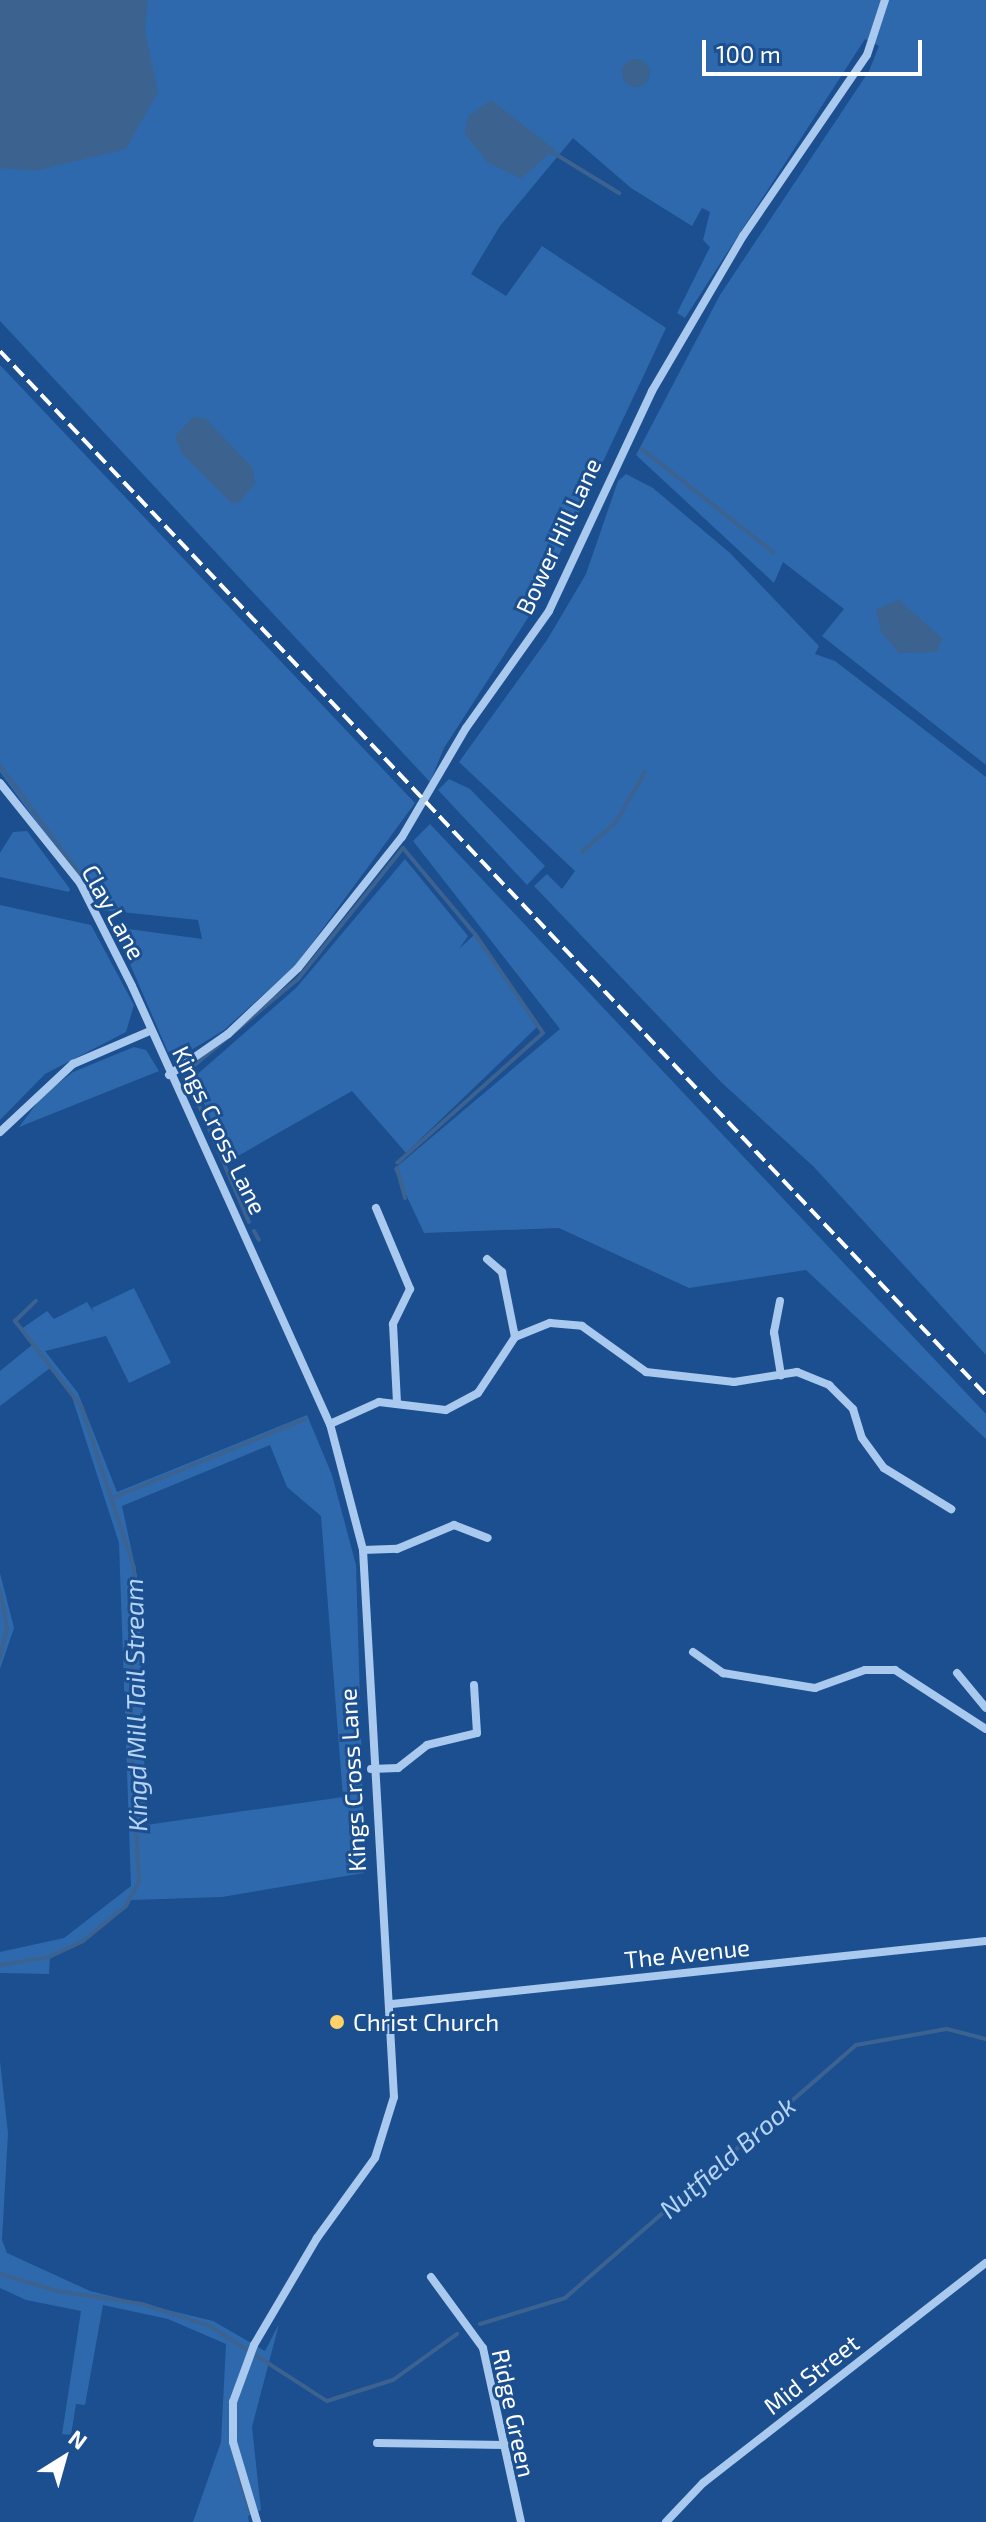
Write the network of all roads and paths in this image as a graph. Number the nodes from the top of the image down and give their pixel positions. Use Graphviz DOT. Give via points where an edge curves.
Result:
graph roads {
  1 [pos="885,0"];
  2 [pos="0,783"];
  3 [pos="150,1031"];
  4 [pos="169,1075"];
  5 [pos="0,1132"];
  6 [pos="376,1208"];
  7 [pos="487,1259"];
  8 [pos="780,1301"];
  9 [pos="515,1337"];
  10 [pos="781,1375"];
  11 [pos="397,1404"];
  12 [pos="330,1424"];
  13 [pos="951,1509"];
  14 [pos="488,1538"];
  15 [pos="363,1550"];
  16 [pos="693,1652"];
  17 [pos="957,1673"];
  18 [pos="474,1685"];
  19 [pos="986,1708"];
  20 [pos="986,1729"];
  21 [pos="371,1769"];
  22 [pos="986,1941"];
  23 [pos="392,2004"];
  24 [pos="986,2263"];
  25 [pos="431,2277"];
  26 [pos="377,2443"];
  27 [pos="505,2445"];
  28 [pos="257,2522"];
  29 [pos="521,2522"];
  30 [pos="666,2522"];
  1 -- 4 [label="street, Bower Hill Lane" via="867,55 743,236 652,391 549,611 466,728 402,837 298,968 228,1034"];
  2 -- 3 [label="street, Clay Lane" via="80,883"];
  3 -- 4 [label="street, Kings Cross Lane"];
  3 -- 5 [label="street" via="73,1064"];
  4 -- 12 [label="street, Kings Cross Lane" via="263,1264"];
  6 -- 11 [label="street" via="410,1289 393,1324"];
  7 -- 9 [label="street" via="502,1272"];
  8 -- 10 [label="street" via="774,1332"];
  9 -- 10 [label="street" via="550,1323 582,1326 646,1372 734,1382"];
  9 -- 11 [label="street" via="478,1393 446,1410"];
  10 -- 13 [label="street" via="797,1372 829,1385 853,1409 862,1438 884,1468"];
  11 -- 12 [label="street" via="379,1402"];
  12 -- 15 [label="street, Kings Cross Lane"];
  14 -- 15 [label="street" via="454,1525 397,1549"];
  15 -- 21 [label="street, Kings Cross Lane"];
  16 -- 20 [label="street" via="723,1673 815,1688 865,1670 895,1670"];
  17 -- 19 [label="street"];
  18 -- 21 [label="street" via="477,1733 427,1745 398,1768"];
  21 -- 23 [label="street, Kings Cross Lane" via="381,1931"];
  22 -- 23 [label="street, The Avenue"];
  23 -- 28 [label="street, Kings Cross Lane" via="394,2097 386,2132 245,2367 231,2421"];
  24 -- 30 [label="street, Mid Street" via="703,2483"];
  25 -- 27 [label="street, Ridge Green" via="483,2348"];
  26 -- 27 [label="street"];
  27 -- 29 [label="street, Ridge Green" via="511,2497"];
}
